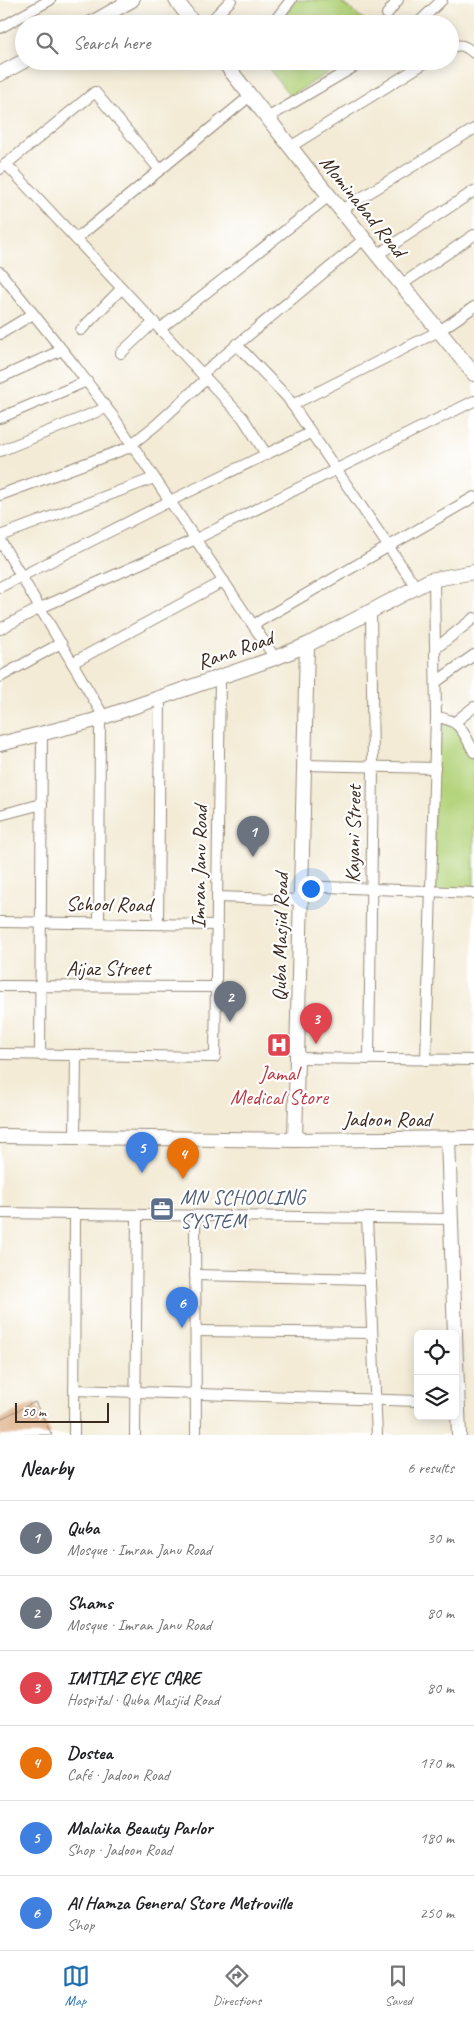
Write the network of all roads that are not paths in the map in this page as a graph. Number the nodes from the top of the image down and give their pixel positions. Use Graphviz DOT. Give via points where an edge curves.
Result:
graph roads {
  1 [pos="50,0"];
  2 [pos="132,0"];
  3 [pos="176,0"];
  4 [pos="231,0"];
  5 [pos="292,0"];
  6 [pos="398,0"];
  7 [pos="442,0"];
  8 [pos="387,14"];
  9 [pos="23,15"];
  10 [pos="106,15"];
  11 [pos="187,15"];
  12 [pos="217,15"];
  13 [pos="280,15"];
  14 [pos="426,15"];
  15 [pos="15,20"];
  16 [pos="0,28"];
  17 [pos="459,45"];
  18 [pos="474,53"];
  19 [pos="15,66"];
  20 [pos="235,70"];
  21 [pos="349,70"];
  22 [pos="414,70"];
  23 [pos="0,74"];
  24 [pos="250,96"];
  25 [pos="267,118"];
  26 [pos="474,129"];
  27 [pos="290,147"];
  28 [pos="3,166"];
  29 [pos="160,170"];
  30 [pos="474,191"];
  31 [pos="329,196"];
  32 [pos="341,210"];
  33 [pos="474,235"];
  34 [pos="76,239"];
  35 [pos="364,239"];
  36 [pos="377,255"];
  37 [pos="0,272"];
  38 [pos="401,285"];
  39 [pos="122,288"];
  40 [pos="474,307"];
  41 [pos="33,314"];
  42 [pos="157,326"];
  43 [pos="81,330"];
  44 [pos="439,331"];
  45 [pos="0,334"];
  46 [pos="236,344"];
  47 [pos="62,350"];
  48 [pos="120,353"];
  49 [pos="474,374"];
  50 [pos="204,377"];
  51 [pos="0,378"];
  52 [pos="87,381"];
  53 [pos="474,401"];
  54 [pos="292,405"];
  55 [pos="106,408"];
  56 [pos="0,418"];
  57 [pos="310,432"];
  58 [pos="132,445"];
  59 [pos="0,451"];
  60 [pos="266,454"];
  61 [pos="337,469"];
  62 [pos="154,478"];
  63 [pos="0,495"];
  64 [pos="474,497"];
  65 [pos="170,501"];
  66 [pos="0,538"];
  67 [pos="196,539"];
  68 [pos="388,546"];
  69 [pos="474,572"];
  70 [pos="22,576"];
  71 [pos="434,579"];
  72 [pos="224,581"];
  73 [pos="0,587"];
  74 [pos="416,587"];
  75 [pos="40,608"];
  76 [pos="371,611"];
  77 [pos="474,618"];
  78 [pos="253,625"];
  79 [pos="0,629"];
  80 [pos="61,643"];
  81 [pos="307,645"];
  82 [pos="435,649"];
  83 [pos="474,655"];
  84 [pos="275,658"];
  85 [pos="72,663"];
  86 [pos="0,677"];
  87 [pos="220,677"];
  88 [pos="436,682"];
  89 [pos="160,698"];
  90 [pos="474,707"];
  91 [pos="436,717"];
  92 [pos="102,718"];
  93 [pos="455,722"];
  94 [pos="42,733"];
  95 [pos="0,744"];
  96 [pos="474,752"];
  97 [pos="304,765"];
  98 [pos="373,766"];
  99 [pos="435,768"];
  100 [pos="42,804"];
  101 [pos="0,815"];
  102 [pos="370,889"];
  103 [pos="431,892"];
  104 [pos="301,893"];
  105 [pos="474,893"];
  106 [pos="217,897"];
  107 [pos="0,922"];
  108 [pos="41,922"];
  109 [pos="99,923"];
  110 [pos="158,924"];
  111 [pos="217,925"];
  112 [pos="0,986"];
  113 [pos="40,986"];
  114 [pos="216,988"];
  115 [pos="0,1054"];
  116 [pos="40,1055"];
  117 [pos="76,1055"];
  118 [pos="297,1058"];
  119 [pos="369,1059"];
  120 [pos="426,1060"];
  121 [pos="474,1060"];
  122 [pos="0,1136"];
  123 [pos="75,1137"];
  124 [pos="474,1138"];
  125 [pos="448,1139"];
  126 [pos="295,1140"];
  127 [pos="0,1213"];
  128 [pos="75,1215"];
  129 [pos="137,1216"];
  130 [pos="195,1216"];
  131 [pos="367,1218"];
  132 [pos="451,1219"];
  133 [pos="196,1275"];
  134 [pos="370,1280"];
  135 [pos="455,1330"];
  136 [pos="196,1331"];
  137 [pos="372,1332"];
  138 [pos="74,1390"];
  139 [pos="136,1393"];
  140 [pos="196,1394"];
  141 [pos="375,1400"];
  142 [pos="414,1401"];
  143 [pos="458,1420"];
  144 [pos="74,1435"];
  145 [pos="136,1435"];
  146 [pos="196,1435"];
  147 [pos="376,1435"];
  148 [pos="459,1435"];
  1 -- 9 [label="street"];
  2 -- 10 [label="street"];
  3 -- 11 [label="street"];
  4 -- 12 [label="street"];
  5 -- 13 [label="street"];
  6 -- 8 [label="street"];
  7 -- 14 [label="street"];
  15 -- 16 [label="street"];
  17 -- 18 [label="street"];
  19 -- 23 [label="street"];
  20 -- 24 [label="street, Mominabad Road"];
  21 -- 25 [label="street"];
  22 -- 27 [label="street"];
  24 -- 25 [label="street, Mominabad Road"];
  24 -- 29 [label="street"];
  25 -- 27 [label="street, Mominabad Road"];
  26 -- 32 [label="street"];
  27 -- 31 [label="street, Mominabad Road"];
  28 -- 29 [label="street" via="95,92"];
  28 -- 34 [label="street"];
  29 -- 34 [label="street"];
  30 -- 36 [label="street"];
  31 -- 32 [label="street, Mominabad Road"];
  31 -- 42 [label="street"];
  32 -- 35 [label="street, Mominabad Road"];
  33 -- 38 [label="street"];
  34 -- 39 [label="street"];
  35 -- 36 [label="street, Mominabad Road"];
  35 -- 46 [label="street"];
  36 -- 38 [label="street, Mominabad Road"];
  37 -- 41 [label="street"];
  38 -- 44 [label="street, Mominabad Road"];
  39 -- 42 [label="street"];
  39 -- 43 [label="street"];
  40 -- 44 [label="street"];
  41 -- 45 [label="street"];
  41 -- 47 [label="street"];
  42 -- 48 [label="street"];
  42 -- 50 [label="street"];
  44 -- 49 [label="street, Mominabad Road"];
  44 -- 54 [label="street"];
  46 -- 50 [label="street"];
  46 -- 54 [label="street"];
  47 -- 51 [label="street"];
  47 -- 52 [label="street"];
  50 -- 58 [label="street" via="156,426"];
  50 -- 60 [label="street" via="243,418"];
  52 -- 55 [label="street"];
  52 -- 56 [label="street"];
  53 -- 61 [label="street"];
  54 -- 57 [label="street"];
  55 -- 58 [label="street"];
  55 -- 59 [label="street"];
  57 -- 60 [label="street"];
  57 -- 61 [label="street"];
  58 -- 62 [label="street"];
  58 -- 63 [label="street"];
  60 -- 65 [label="street"];
  61 -- 67 [label="street"];
  61 -- 68 [label="street"];
  62 -- 65 [label="street"];
  62 -- 66 [label="street"];
  64 -- 68 [label="street"];
  65 -- 67 [label="street"];
  65 -- 70 [label="street"];
  66 -- 70 [label="street"];
  67 -- 72 [label="street"];
  67 -- 75 [label="street"];
  68 -- 74 [label="street"];
  68 -- 78 [label="street"];
  69 -- 71 [label="street, Rana Road"];
  70 -- 73 [label="street"];
  70 -- 75 [label="street"];
  71 -- 74 [label="street, Rana Road"];
  71 -- 82 [label="street"];
  72 -- 78 [label="street"];
  72 -- 85 [label="street"];
  74 -- 76 [label="street, Rana Road"];
  75 -- 79 [label="street"];
  75 -- 80 [label="street"];
  76 -- 81 [label="street, Rana Road"];
  76 -- 98 [label="street, Kayani Street"];
  77 -- 82 [label="street"];
  78 -- 84 [label="street"];
  80 -- 85 [label="street"];
  80 -- 86 [label="street"];
  81 -- 84 [label="street, Rana Road"];
  81 -- 97 [label="street, Quba Masjid Road"];
  82 -- 88 [label="street"];
  83 -- 88 [label="street"];
  84 -- 87 [label="street, Rana Road"];
  85 -- 92 [label="street"];
  87 -- 89 [label="street, Rana Road"];
  87 -- 106 [label="street, Imran Janu Road"];
  88 -- 91 [label="street"];
  89 -- 92 [label="street, Rana Road"];
  89 -- 110 [label="street"];
  90 -- 93 [label="street"];
  91 -- 93 [label="street"];
  91 -- 99 [label="street"];
  92 -- 94 [label="street, Rana Road"];
  92 -- 109 [label="street"];
  93 -- 96 [label="street"];
  94 -- 95 [label="street, Rana Road"];
  94 -- 100 [label="street"];
  97 -- 98 [label="street"];
  97 -- 104 [label="street, Quba Masjid Road"];
  98 -- 99 [label="street"];
  98 -- 102 [label="street, Kayani Street"];
  99 -- 103 [label="street"];
  100 -- 101 [label="street"];
  100 -- 108 [label="street"];
  102 -- 103 [label="street"];
  102 -- 104 [label="street"];
  102 -- 119 [label="street, Kayani Street"];
  103 -- 105 [label="street"];
  103 -- 120 [label="street"];
  104 -- 106 [label="street"];
  104 -- 118 [label="street, Quba Masjid Road"];
  106 -- 111 [label="street, Imran Janu Road"];
  107 -- 108 [label="street, School Road"];
  108 -- 109 [label="street, School Road"];
  108 -- 113 [label="street"];
  109 -- 110 [label="street, School Road"];
  110 -- 111 [label="street, School Road"];
  111 -- 114 [label="street, Imran Janu Road"];
  112 -- 113 [label="street, Aijaz Street"];
  113 -- 114 [label="street, Aijaz Street"];
  113 -- 116 [label="street"];
  114 -- 117 [label="street, Imran Janu Road" via="215,1057"];
  115 -- 116 [label="street"];
  116 -- 117 [label="street"];
  117 -- 123 [label="street"];
  118 -- 119 [label="street"];
  118 -- 126 [label="street, Quba Masjid Road"];
  119 -- 120 [label="street"];
  120 -- 121 [label="street"];
  122 -- 123 [label="street, Jadoon Road"];
  123 -- 126 [label="street, Jadoon Road"];
  124 -- 125 [label="street, Jadoon Road"];
  125 -- 126 [label="street, Jadoon Road"];
  125 -- 132 [label="street"];
  127 -- 128 [label="street"];
  128 -- 129 [label="street"];
  128 -- 138 [label="street"];
  129 -- 130 [label="street"];
  129 -- 139 [label="street"];
  130 -- 131 [label="street"];
  130 -- 133 [label="street"];
  131 -- 132 [label="street"];
  131 -- 134 [label="street"];
  132 -- 135 [label="street"];
  133 -- 134 [label="street"];
  133 -- 136 [label="street"];
  134 -- 137 [label="street"];
  136 -- 137 [label="street"];
  136 -- 140 [label="street"];
  137 -- 141 [label="street"];
  138 -- 139 [label="street"];
  138 -- 144 [label="street"];
  139 -- 140 [label="street"];
  139 -- 145 [label="street"];
  140 -- 141 [label="street"];
  140 -- 146 [label="street"];
  141 -- 142 [label="street"];
  141 -- 147 [label="street"];
  143 -- 148 [label="street"];
}
